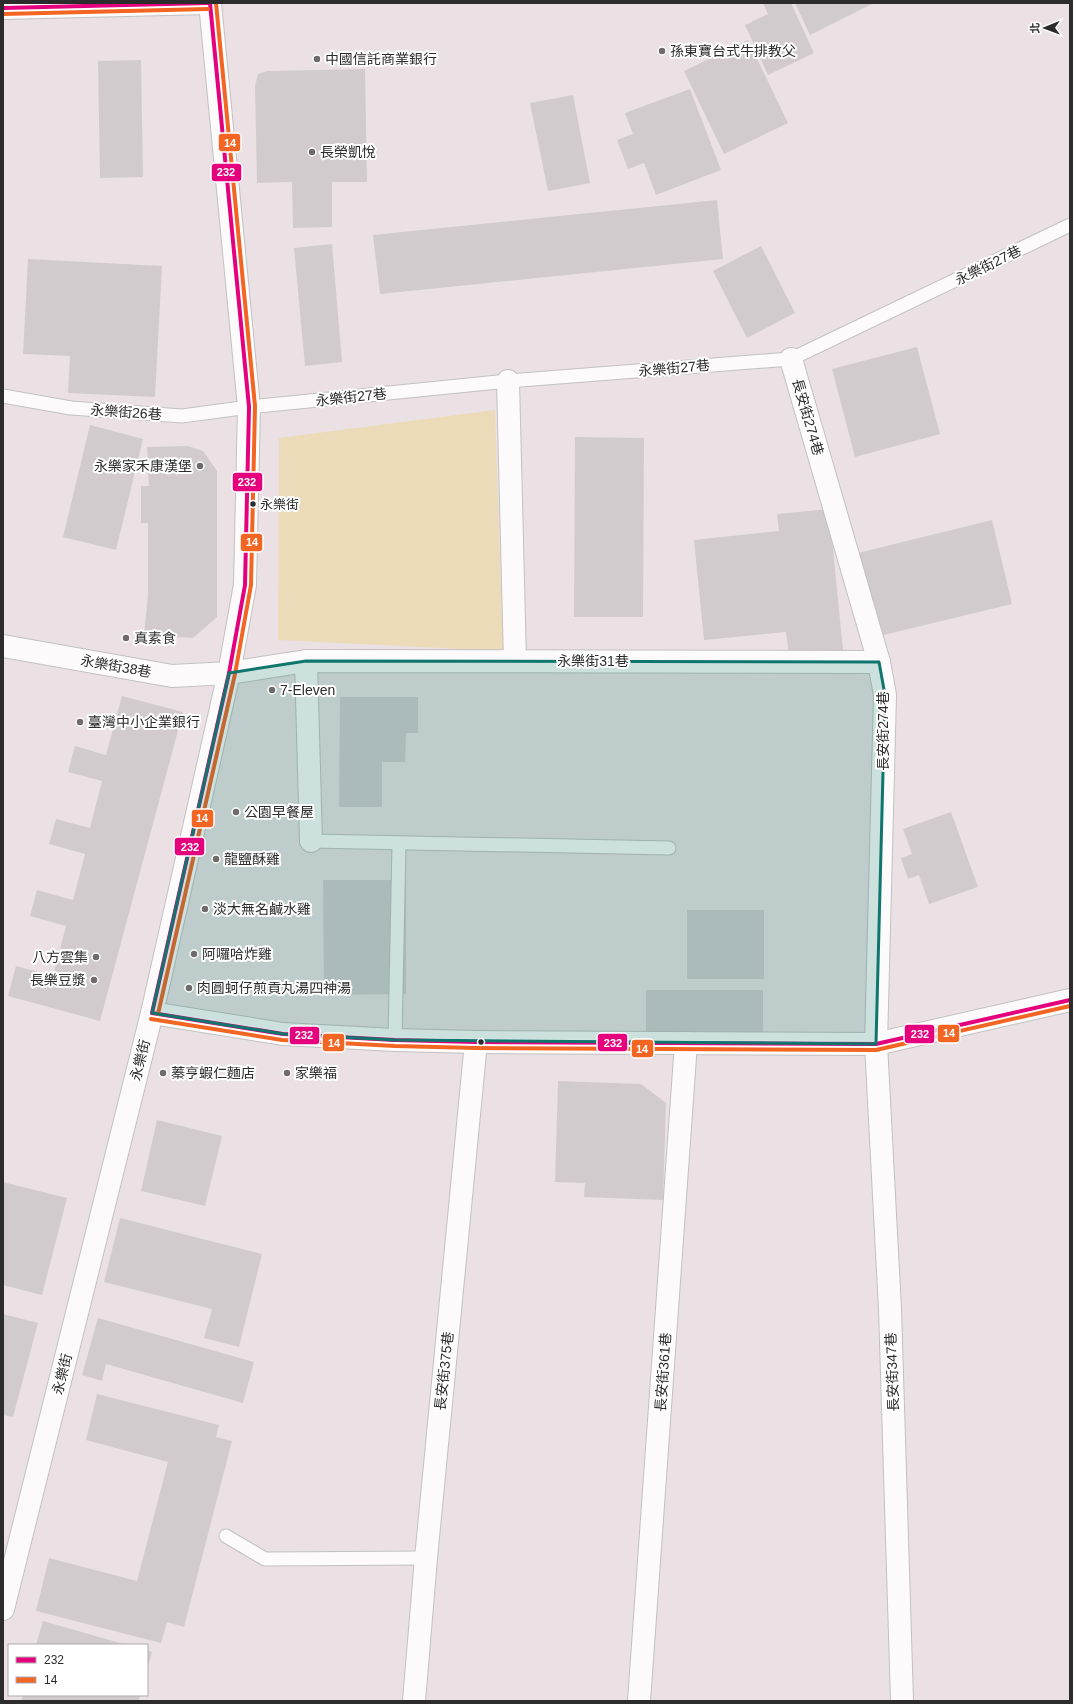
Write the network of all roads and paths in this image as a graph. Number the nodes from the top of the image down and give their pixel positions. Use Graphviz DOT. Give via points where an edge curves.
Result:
graph roads {
  1 [pos="209,3"];
  2 [pos="3,8"];
  3 [pos="1070,226"];
  4 [pos="791,359"];
  5 [pos="508,381"];
  6 [pos="3,396"];
  7 [pos="249,407"];
  8 [pos="3,646"];
  9 [pos="306,661"];
  10 [pos="515,661"];
  11 [pos="879,662"];
  12 [pos="230,673"];
  13 [pos="311,841"];
  14 [pos="399,844"];
  15 [pos="669,848"];
  16 [pos="1070,1000"];
  17 [pos="152,1013"];
  18 [pos="395,1040"];
  19 [pos="476,1042"];
  20 [pos="686,1043"];
  21 [pos="876,1044"];
  22 [pos="226,1536"];
  23 [pos="426,1558"];
  24 [pos="3,1609"];
  25 [pos="414,1701"];
  26 [pos="640,1701"];
  27 [pos="902,1701"];
  1 -- 2 [label="street"];
  1 -- 7 [label="street, 永樂街"];
  3 -- 4 [label="lane, 永樂街27巷"];
  4 -- 5 [label="lane, 永樂街27巷"];
  4 -- 11 [label="street, 長安街274巷"];
  5 -- 7 [label="lane, 永樂街27巷"];
  5 -- 10 [label="street"];
  6 -- 7 [label="lane, 永樂街26巷" via="71,408 182,416"];
  7 -- 12 [label="street, 永樂街" via="245,585"];
  8 -- 12 [label="street, 永樂街38巷" via="172,676"];
  9 -- 10 [label="street, 永樂街31巷"];
  9 -- 12 [label="street, 永樂街31巷"];
  9 -- 13 [label="street"];
  10 -- 11 [label="street, 永樂街31巷"];
  11 -- 21 [label="street, 長安街274巷" via="885,695"];
  12 -- 17 [label="street, 永樂街"];
  13 -- 14 [label="lane"];
  14 -- 15 [label="lane"];
  14 -- 18 [label="lane"];
  16 -- 21 [label="street"];
  17 -- 18 [label="street" via="283,1034"];
  17 -- 24 [label="street, 永樂街"];
  18 -- 19 [label="street"];
  19 -- 20 [label="street"];
  19 -- 23 [label="street, 長安街375巷"];
  20 -- 21 [label="street"];
  20 -- 26 [label="street, 長安街361巷"];
  21 -- 27 [label="street, 長安街347巷" via="890,1309"];
  22 -- 23 [label="lane" via="265,1559"];
  23 -- 25 [label="street, 長安街375巷"];
}
